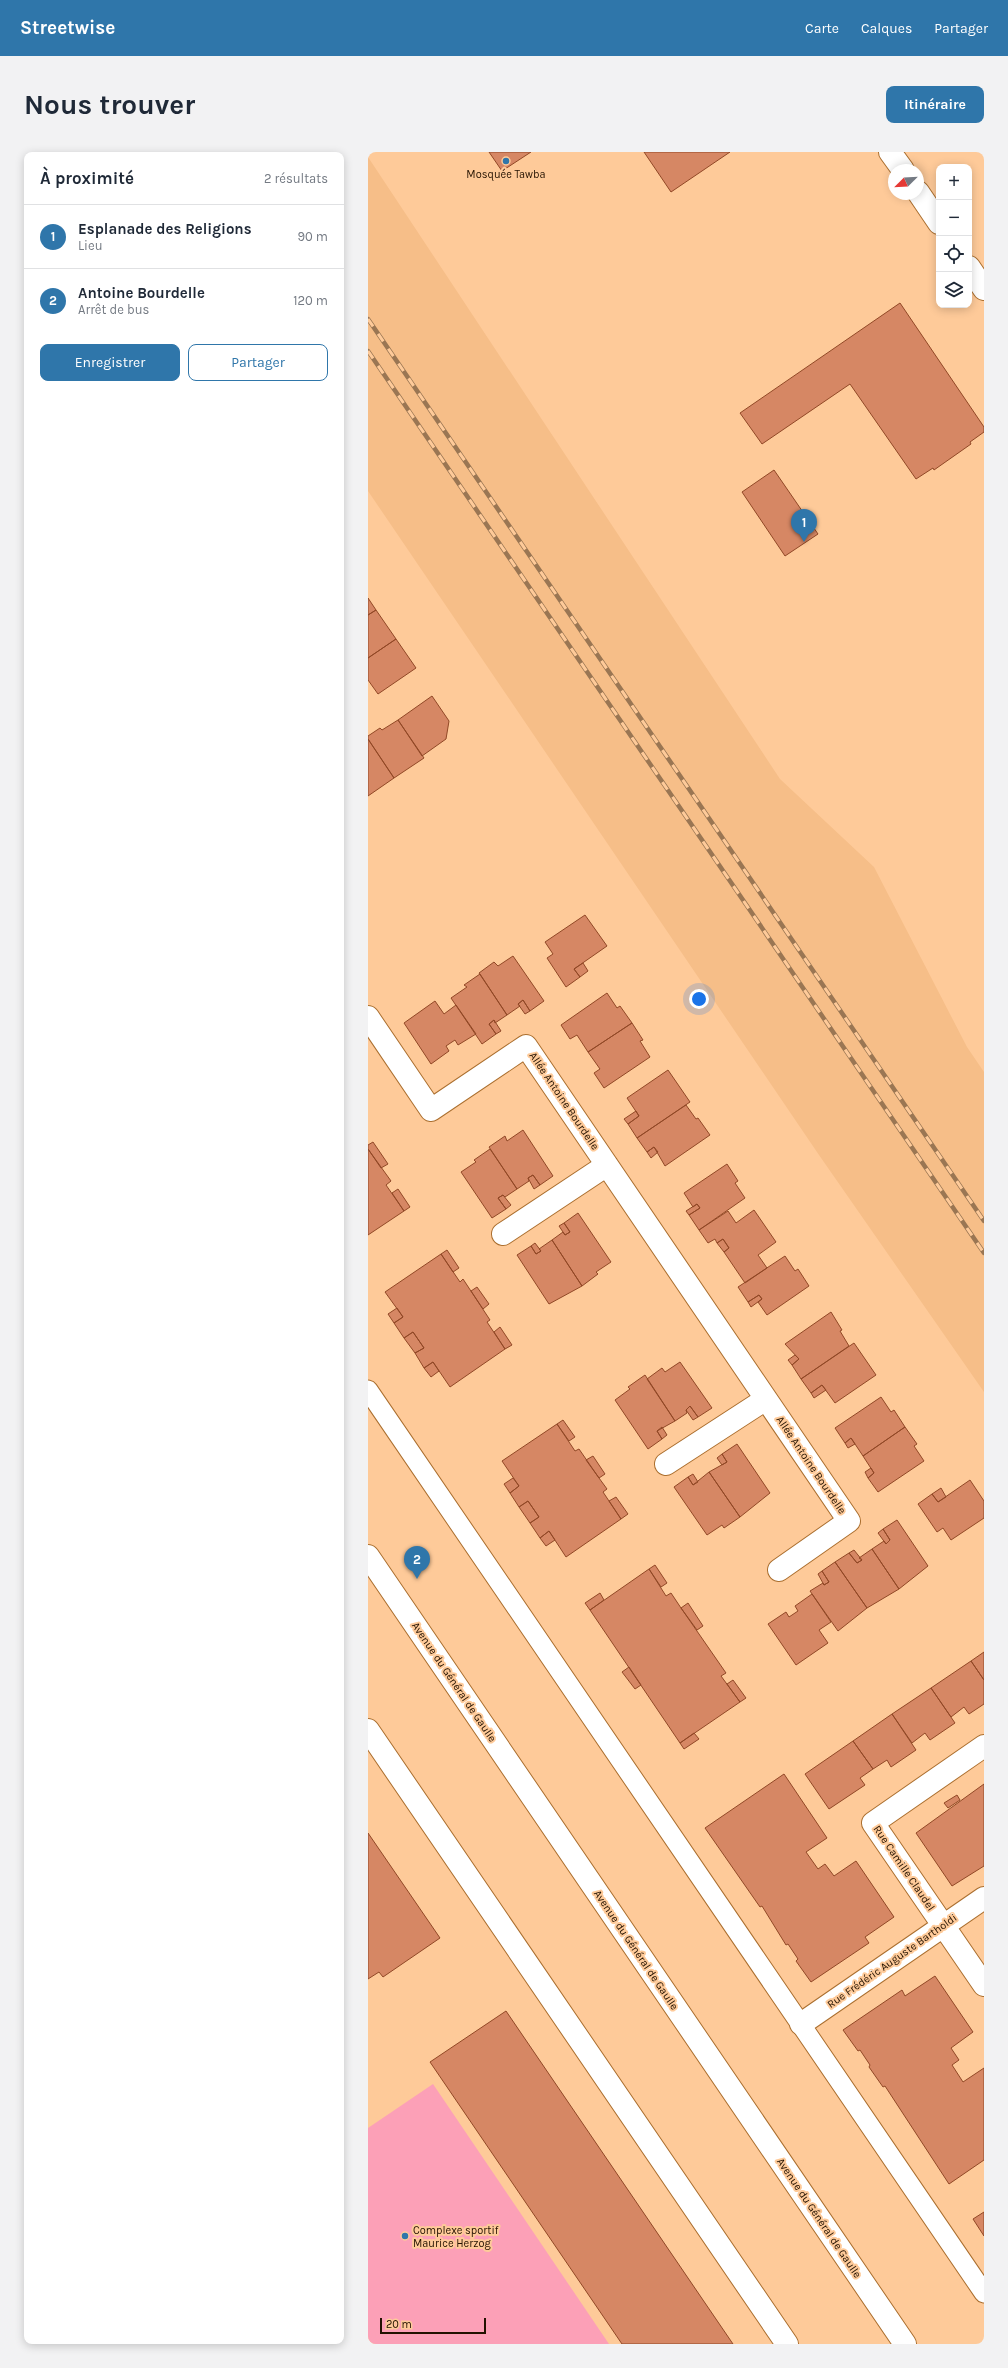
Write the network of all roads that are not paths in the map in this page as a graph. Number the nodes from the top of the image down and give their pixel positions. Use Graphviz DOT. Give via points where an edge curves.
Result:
graph roads {
  1 [pos="890,152"];
  2 [pos="899,164"];
  3 [pos="923,200"];
  4 [pos="936,219"];
  5 [pos="972,271"];
  6 [pos="984,289"];
  7 [pos="368,1017"];
  8 [pos="607,1165"];
  9 [pos="504,1234"];
  10 [pos="368,1390"];
  11 [pos="766,1398"];
  12 [pos="666,1464"];
  13 [pos="368,1556"];
  14 [pos="779,1570"];
  15 [pos="368,1730"];
  16 [pos="984,1746"];
  17 [pos="984,1898"];
  18 [pos="943,1926"];
  19 [pos="984,1986"];
  20 [pos="801,2024"];
  21 [pos="984,2293"];
  22 [pos="787,2344"];
  23 [pos="905,2344"];
  1 -- 2 [label="street"];
  3 -- 4 [label="street"];
  5 -- 6 [label="street"];
  7 -- 8 [label="street, Allée Antoine Bourdelle" via="431,1110 526,1046"];
  8 -- 9 [label="street"];
  8 -- 11 [label="street, Allée Antoine Bourdelle"];
  10 -- 20 [label="lane"];
  11 -- 12 [label="street"];
  11 -- 14 [label="street, Allée Antoine Bourdelle" via="849,1521"];
  13 -- 23 [label="street, Avenue du Général de Gaulle"];
  15 -- 22 [label="street"];
  16 -- 18 [label="street, Rue Camille Claudel" via="873,1823"];
  17 -- 18 [label="street, Rue Frédéric Auguste Bartholdi"];
  18 -- 19 [label="street, Rue Camille Claudel"];
  18 -- 20 [label="street, Rue Frédéric Auguste Bartholdi"];
  20 -- 21 [label="lane"];
}
